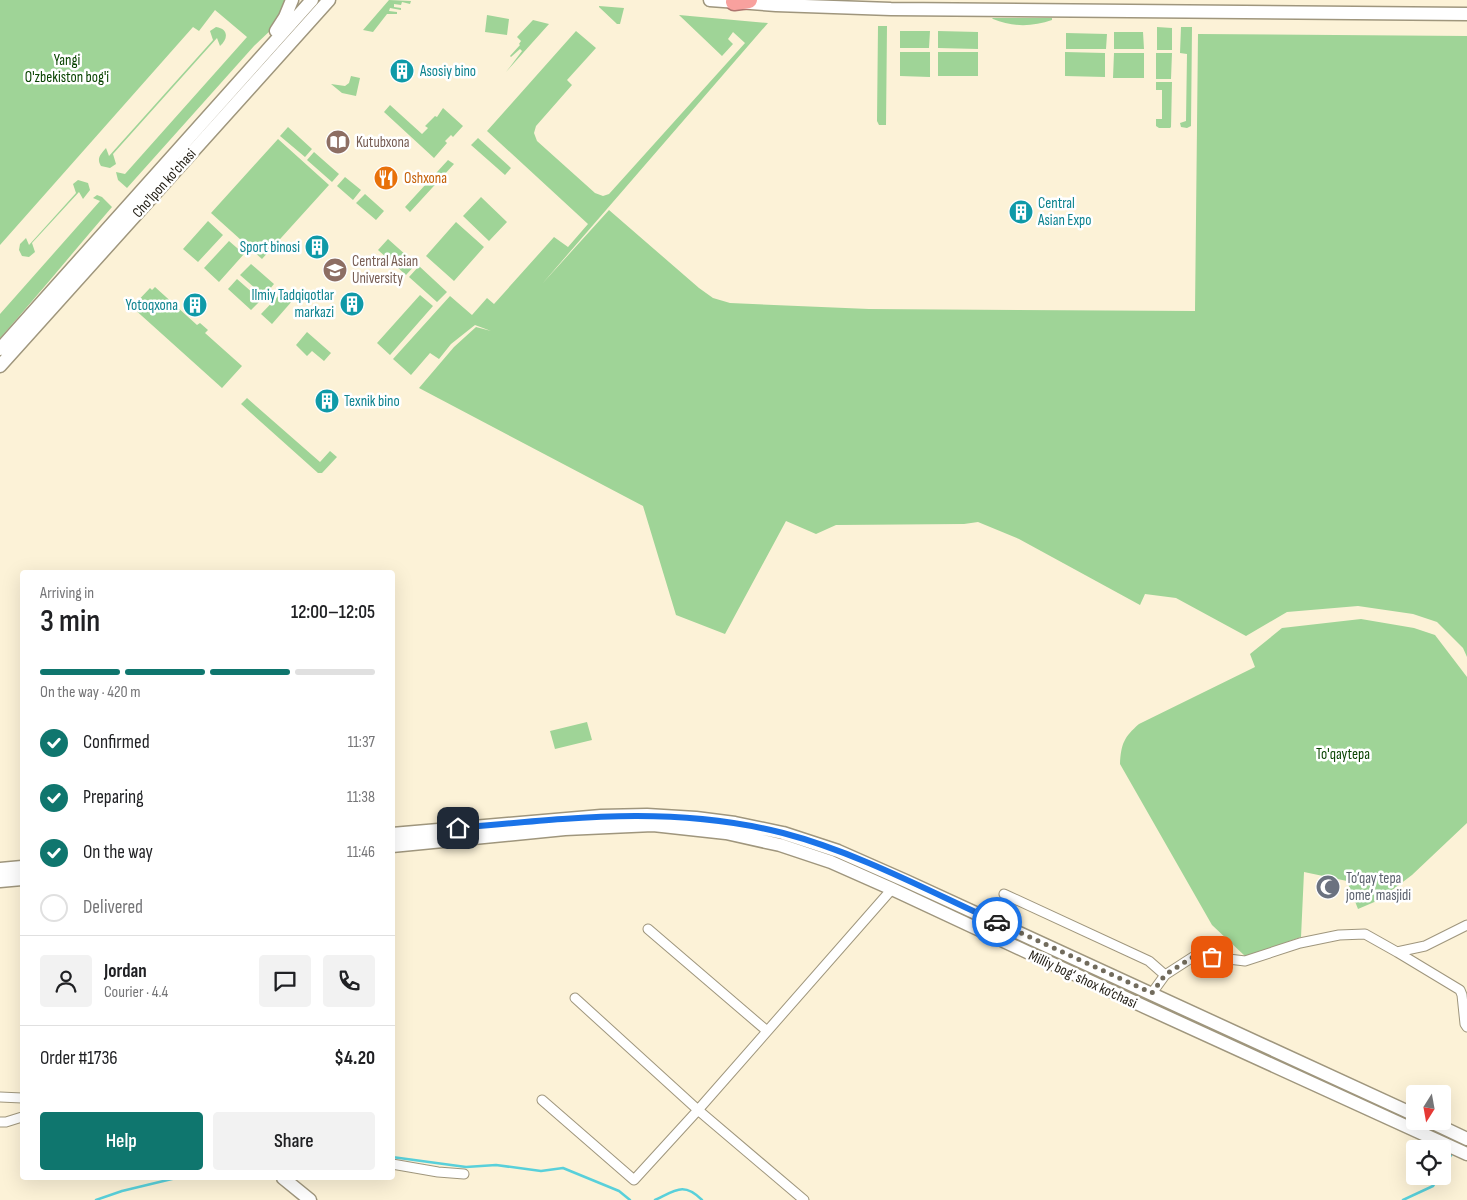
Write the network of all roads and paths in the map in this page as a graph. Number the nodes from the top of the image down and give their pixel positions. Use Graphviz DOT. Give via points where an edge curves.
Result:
graph roads {
  1 [pos="292,0"];
  2 [pos="312,0"];
  3 [pos="329,0"];
  4 [pos="710,0"];
  5 [pos="741,1"];
  6 [pos="1467,14"];
  7 [pos="224,99"];
  8 [pos="0,349"];
  9 [pos="0,366"];
  10 [pos="395,834"];
  11 [pos="395,846"];
  12 [pos="20,867"];
  13 [pos="0,869"];
  14 [pos="20,879"];
  15 [pos="0,881"];
  16 [pos="892,889"];
  17 [pos="1004,894"];
  18 [pos="1467,926"];
  19 [pos="648,929"];
  20 [pos="1027,936"];
  21 [pos="1020,949"];
  22 [pos="1397,952"];
  23 [pos="1165,975"];
  24 [pos="1463,992"];
  25 [pos="1152,993"];
  26 [pos="575,998"];
  27 [pos="1467,1028"];
  28 [pos="767,1031"];
  29 [pos="0,1097"];
  30 [pos="20,1098"];
  31 [pos="542,1100"];
  32 [pos="1394,1105"];
  33 [pos="698,1110"];
  34 [pos="1406,1111"];
  35 [pos="20,1118"];
  36 [pos="1388,1118"];
  37 [pos="0,1122"];
  38 [pos="1448,1130"];
  39 [pos="1467,1139"];
  40 [pos="1467,1154"];
  41 [pos="395,1165"];
  42 [pos="464,1174"];
  43 [pos="285,1180"];
  44 [pos="310,1200"];
  45 [pos="804,1200"];
  1 -- 7 [label="main road" via="281,24"];
  2 -- 7 [label="main road, Cho'lpon ko'chasi"];
  3 -- 9 [label="main road, Cho'lpon ko'chasi"];
  4 -- 5 [label="main road"];
  5 -- 6 [label="main road" via="891,8"];
  7 -- 8 [label="main road, Cho'lpon ko'chasi"];
  10 -- 20 [label="main road, Milliy bog‘ shox ko‘chasi" via="601,816 674,816 736,823 783,833 838,851"];
  11 -- 16 [label="main road, Milliy bog‘ shox ko‘chasi" via="570,829 670,826 726,833 780,845 831,862"];
  12 -- 13 [label="main road"];
  14 -- 15 [label="main road"];
  16 -- 21 [label="main road, Milliy bog‘ shox ko‘chasi"];
  16 -- 28 [label="street"];
  17 -- 23 [label="street" via="1149,961"];
  18 -- 22 [label="street" via="1425,946"];
  19 -- 28 [label="street"];
  20 -- 21 [label="main road"];
  20 -- 25 [label="main road, Milliy bog‘ shox ko‘chasi"];
  21 -- 36 [label="main road, Milliy bog‘ shox ko‘chasi"];
  22 -- 23 [label="street" via="1365,934 1339,935 1244,960 1196,955"];
  22 -- 24 [label="street"];
  23 -- 25 [label="street"];
  24 -- 27 [label="street"];
  25 -- 32 [label="main road, Milliy bog‘ shox ko‘chasi"];
  26 -- 33 [label="street"];
  28 -- 33 [label="street"];
  29 -- 30 [label="street"];
  31 -- 33 [label="street" via="634,1180"];
  32 -- 34 [label="main road, Milliy bog‘ shox ko‘chasi"];
  32 -- 36 [label="main road"];
  33 -- 45 [label="street"];
  35 -- 37 [label="street"];
  36 -- 40 [label="main road, Milliy bog‘ shox ko‘chasi"];
  38 -- 39 [label="main road"];
  41 -- 42 [label="street"];
  43 -- 44 [label="main road"];
}
